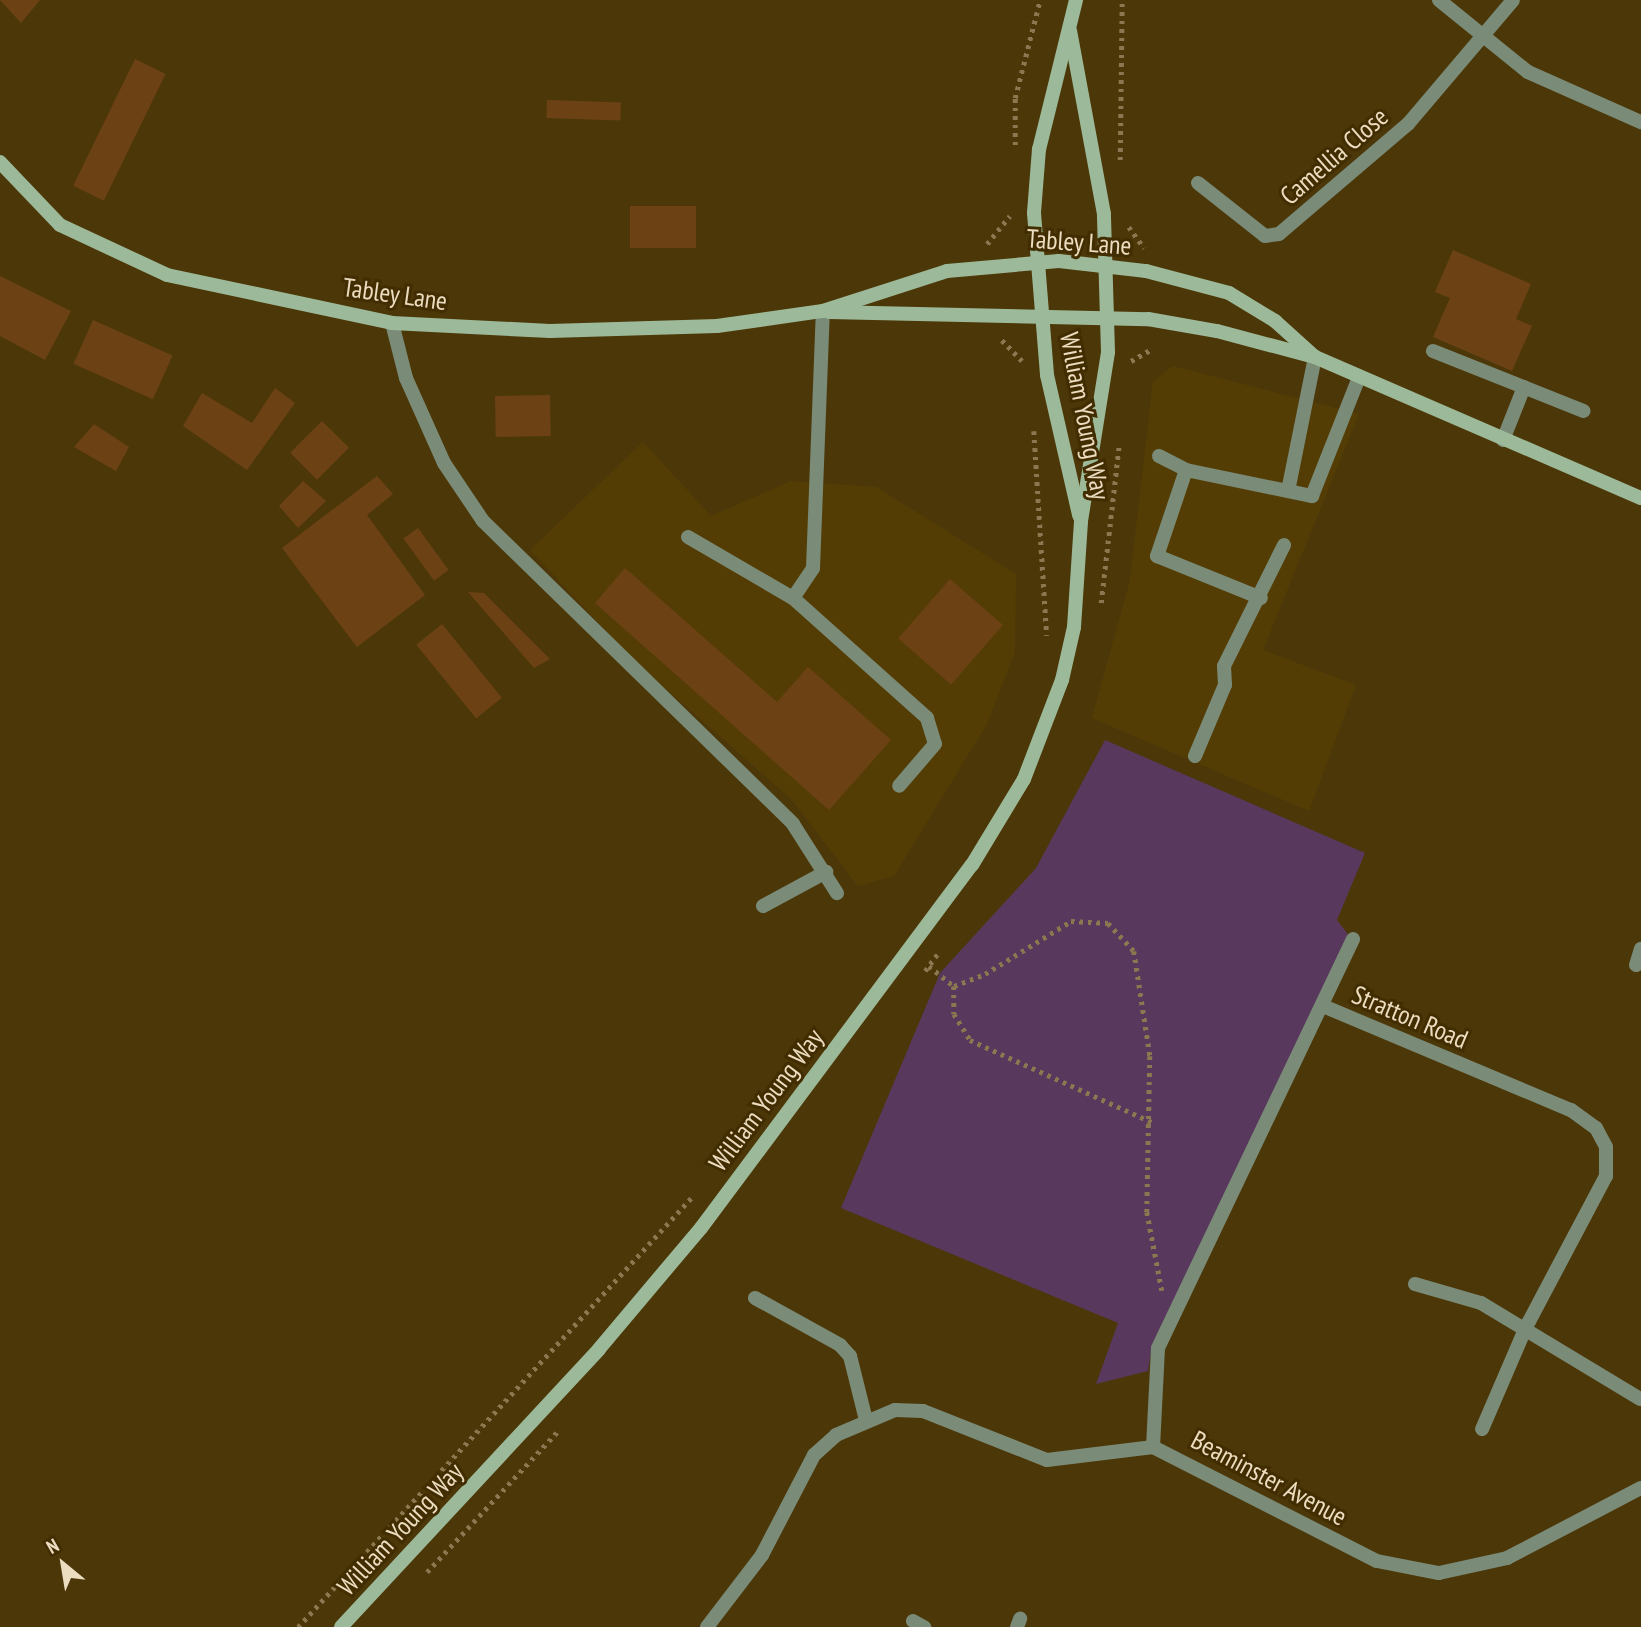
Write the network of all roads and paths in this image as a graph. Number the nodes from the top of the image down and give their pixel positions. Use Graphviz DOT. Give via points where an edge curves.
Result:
graph roads {
  1 [pos="1040,0"];
  2 [pos="1076,0"];
  3 [pos="1122,0"];
  4 [pos="1439,0"];
  5 [pos="1513,0"];
  6 [pos="1070,31"];
  7 [pos="1483,36"];
  8 [pos="1641,122"];
  9 [pos="1015,159"];
  10 [pos="0,162"];
  11 [pos="1120,166"];
  12 [pos="1198,183"];
  13 [pos="1013,202"];
  14 [pos="1125,215"];
  15 [pos="981,246"];
  16 [pos="1150,250"];
  17 [pos="1038,262"];
  18 [pos="1108,265"];
  19 [pos="823,312"];
  20 [pos="1042,318"];
  21 [pos="1110,321"];
  22 [pos="392,323"];
  23 [pos="989,337"];
  24 [pos="1433,351"];
  25 [pos="1315,357"];
  26 [pos="1026,372"];
  27 [pos="1359,377"];
  28 [pos="1524,387"];
  29 [pos="1584,411"];
  30 [pos="1033,424"];
  31 [pos="1503,440"];
  32 [pos="1159,456"];
  33 [pos="1186,470"];
  34 [pos="1288,491"];
  35 [pos="1641,498"];
  36 [pos="1081,521"];
  37 [pos="688,537"];
  38 [pos="1284,545"];
  39 [pos="793,598"];
  40 [pos="1261,598"];
  41 [pos="1044,651"];
  42 [pos="1195,755"];
  43 [pos="899,786"];
  44 [pos="826,872"];
  45 [pos="837,892"];
  46 [pos="763,906"];
  47 [pos="1353,939"];
  48 [pos="1641,949"];
  49 [pos="1636,965"];
  50 [pos="929,966"];
  51 [pos="954,986"];
  52 [pos="1323,1006"];
  53 [pos="1152,1122"];
  54 [pos="696,1193"];
  55 [pos="1415,1284"];
  56 [pos="755,1298"];
  57 [pos="1182,1300"];
  58 [pos="1526,1327"];
  59 [pos="1640,1399"];
  60 [pos="866,1420"];
  61 [pos="1482,1429"];
  62 [pos="1153,1447"];
  63 [pos="1641,1488"];
  64 [pos="298,1627"];
  65 [pos="341,1627"];
  66 [pos="707,1627"];
  1 -- 9 [label="path" via="1015,98"];
  2 -- 6 [label="main road, William Young Way"];
  3 -- 11 [label="path"];
  4 -- 7 [label="street"];
  5 -- 7 [label="street, Camellia Close"];
  6 -- 17 [label="main road, William Young Way" via="1035,174"];
  6 -- 18 [label="main road, William Young Way"];
  7 -- 8 [label="street" via="1528,72"];
  7 -- 12 [label="street, Camellia Close" via="1408,124 1279,234 1265,236"];
  10 -- 22 [label="main road, Tabley Lane" via="60,225 167,275"];
  13 -- 15 [label="path" via="1006,224"];
  14 -- 16 [label="path" via="1135,238"];
  17 -- 18 [label="main road, Tabley Lane"];
  17 -- 19 [label="main road, Tabley Lane" via="947,271"];
  17 -- 20 [label="main road, William Young Way"];
  18 -- 21 [label="main road, William Young Way"];
  18 -- 25 [label="main road, Tabley Lane" via="1229,293 1275,321"];
  19 -- 20 [label="main road, Tabley Lane"];
  19 -- 22 [label="main road, Tabley Lane" via="717,326 597,330"];
  19 -- 39 [label="street" via="813,568"];
  20 -- 21 [label="main road, Tabley Lane"];
  20 -- 36 [label="main road, William Young Way" via="1047,375"];
  21 -- 25 [label="main road, Tabley Lane" via="1148,319 1217,331"];
  21 -- 36 [label="main road, William Young Way"];
  22 -- 44 [label="street" via="406,378 444,463 483,521 793,824"];
  23 -- 26 [label="path" via="1010,345"];
  24 -- 28 [label="street"];
  25 -- 27 [label="main road, Tabley Lane"];
  25 -- 34 [label="street"];
  27 -- 31 [label="main road, Tabley Lane"];
  27 -- 34 [label="street" via="1312,496"];
  28 -- 29 [label="street"];
  28 -- 31 [label="street"];
  30 -- 41 [label="path" via="1044,545"];
  31 -- 35 [label="main road, Tabley Lane"];
  32 -- 33 [label="street"];
  33 -- 34 [label="street"];
  33 -- 40 [label="street" via="1157,556"];
  36 -- 65 [label="main road, William Young Way" via="1077,602 1062,680 1024,779 972,865 701,1228 590,1359"];
  37 -- 39 [label="street"];
  38 -- 40 [label="street"];
  39 -- 43 [label="street" via="927,718 935,744"];
  40 -- 42 [label="street" via="1224,666 1225,685"];
  44 -- 45 [label="street"];
  44 -- 46 [label="street"];
  47 -- 52 [label="street"];
  48 -- 49 [label="street"];
  50 -- 51 [label="path"];
  51 -- 53 [label="path" via="954,1014 970,1040"];
  51 -- 53 [label="path" via="985,974 1071,921 1108,923 1134,951 1142,984"];
  52 -- 57 [label="street, Stratton Road"];
  52 -- 58 [label="street, Stratton Road" via="1504,1080 1597,1128 1606,1147 1606,1176"];
  53 -- 57 [label="path" via="1147,1212 1158,1290"];
  54 -- 64 [label="path"];
  55 -- 58 [label="street" via="1481,1303"];
  56 -- 60 [label="street" via="841,1345 850,1356"];
  57 -- 62 [label="street, Stratton Road" via="1154,1364"];
  58 -- 59 [label="street" via="1612,1387"];
  58 -- 61 [label="street, Stratton Road"];
  60 -- 62 [label="street, Beaminster Avenue" via="923,1411 1047,1461"];
  60 -- 66 [label="street, Beaminster Avenue" via="814,1455 762,1555"];
  62 -- 63 [label="street, Beaminster Avenue" via="1377,1561 1439,1573 1507,1558"];
}
